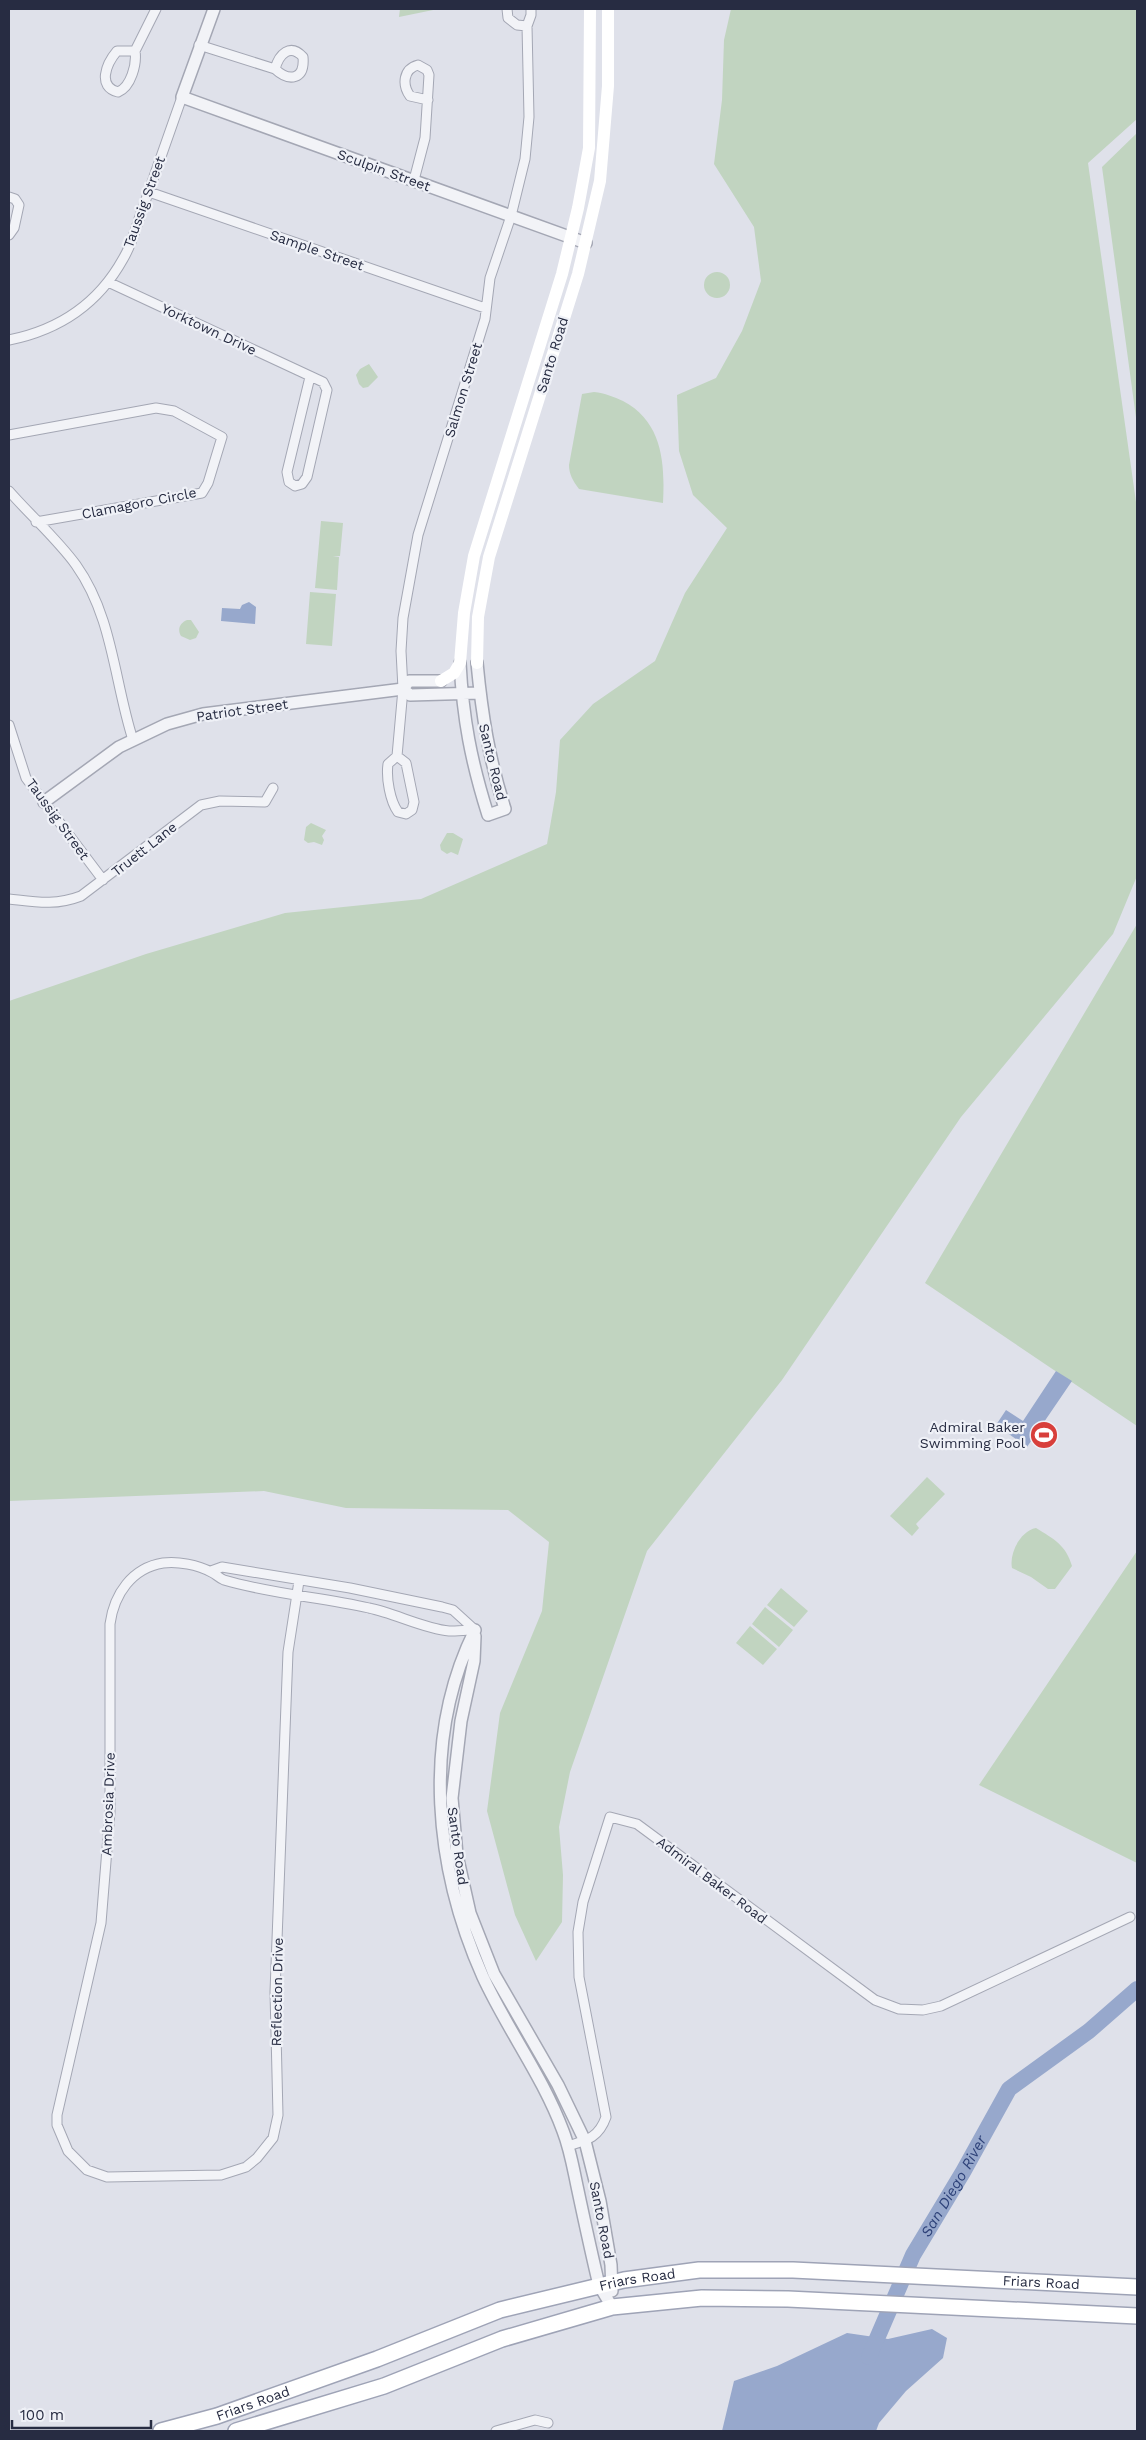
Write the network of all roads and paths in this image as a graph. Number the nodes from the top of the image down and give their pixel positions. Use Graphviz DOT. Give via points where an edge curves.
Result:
graph roads {
  1 [pos="156,9"];
  2 [pos="214,9"];
  3 [pos="508,9"];
  4 [pos="531,9"];
  5 [pos="590,9"];
  6 [pos="608,9"];
  7 [pos="527,26"];
  8 [pos="200,45"];
  9 [pos="135,52"];
  10 [pos="275,69"];
  11 [pos="182,96"];
  12 [pos="428,100"];
  13 [pos="414,180"];
  14 [pos="149,192"];
  15 [pos="9,197"];
  16 [pos="511,216"];
  17 [pos="9,235"];
  18 [pos="571,237"];
  19 [pos="586,243"];
  20 [pos="108,282"];
  21 [pos="485,308"];
  22 [pos="9,340"];
  23 [pos="310,377"];
  24 [pos="9,434"];
  25 [pos="9,491"];
  26 [pos="36,522"];
  27 [pos="460,662"];
  28 [pos="477,662"];
  29 [pos="441,681"];
  30 [pos="403,689"];
  31 [pos="480,693"];
  32 [pos="462,694"];
  33 [pos="9,725"];
  34 [pos="133,740"];
  35 [pos="397,756"];
  36 [pos="273,788"];
  37 [pos="44,802"];
  38 [pos="103,880"];
  39 [pos="9,899"];
  40 [pos="211,1571"];
  41 [pos="299,1581"];
  42 [pos="296,1596"];
  43 [pos="475,1630"];
  44 [pos="1130,1916"];
  45 [pos="57,2115"];
  46 [pos="585,2141"];
  47 [pos="568,2146"];
  48 [pos="606,2284"];
  49 [pos="1137,2287"];
  50 [pos="612,2307"];
  51 [pos="1137,2316"];
  52 [pos="548,2423"];
  53 [pos="161,2431"];
  54 [pos="236,2431"];
  55 [pos="496,2431"];
  1 -- 9 [label="street"];
  2 -- 8 [label="street, Taussig Street"];
  3 -- 7 [label="street" via="508,18 517,25"];
  4 -- 7 [label="street, Salmon Street"];
  5 -- 18 [label="main road, Santo Road" via="589,148"];
  6 -- 19 [label="main road, Santo Road" via="604,152"];
  7 -- 16 [label="street, Salmon Street" via="530,117 525,160"];
  8 -- 10 [label="street"];
  8 -- 11 [label="street, Taussig Street"];
  9 -- 9 [label="street" via="117,51 113,56 105,78 110,90 118,92 128,84"];
  11 -- 13 [label="street, Sculpin Street"];
  11 -- 14 [label="street, Taussig Street"];
  12 -- 13 [label="street" via="425,138"];
  13 -- 16 [label="street, Sculpin Street"];
  14 -- 20 [label="street, Taussig Street" via="124,258"];
  14 -- 21 [label="street, Sample Street"];
  15 -- 17 [label="street" via="19,205 14,228"];
  16 -- 18 [label="street, Sculpin Street"];
  16 -- 21 [label="street, Salmon Street" via="490,278"];
  18 -- 19 [label="street, Sculpin Street"];
  18 -- 27 [label="main road, Santo Road" via="474,556"];
  19 -- 28 [label="main road, Santo Road" via="489,557 478,617"];
  20 -- 22 [label="street, Taussig Street" via="84,307 63,321 40,332"];
  20 -- 23 [label="street, Yorktown Drive"];
  21 -- 30 [label="street, Salmon Street" via="485,319 418,535 403,618"];
  23 -- 23 [label="street, Yorktown Drive" via="287,472 288,482 295,486 308,477 327,390 323,382"];
  24 -- 26 [label="street, Clamagoro Circle" via="156,408 174,411 222,437 202,493"];
  25 -- 26 [label="street"];
  26 -- 34 [label="street" via="76,566 97,605 114,656 122,706"];
  27 -- 29 [label="main road" via="454,673"];
  27 -- 32 [label="street, Santo Road"];
  28 -- 31 [label="street, Santo Road"];
  29 -- 30 [label="street, Patriot Street" via="409,681"];
  30 -- 32 [label="street, Patriot Street" via="410,695"];
  30 -- 34 [label="street, Patriot Street" via="203,714 167,724"];
  30 -- 35 [label="street, Salmon Street"];
  31 -- 32 [label="street, Patriot Street"];
  31 -- 32 [label="street, Santo Road" via="488,750 505,809 488,815 470,751"];
  33 -- 37 [label="street, Taussig Street" via="26,778"];
  34 -- 37 [label="street, Patriot Street"];
  35 -- 35 [label="street, Salmon Street" via="388,764 386,773 394,807 406,814 412,810 414,802 406,763"];
  36 -- 38 [label="street, Truett Lane" via="265,802 220,801 201,805"];
  37 -- 38 [label="street, Taussig Street"];
  38 -- 39 [label="street, Truett Lane" via="81,896 64,903"];
  40 -- 41 [label="street, Ambrosia Drive" via="222,1567"];
  40 -- 42 [label="street, Ambrosia Drive" via="222,1579"];
  40 -- 45 [label="street, Ambrosia Drive" via="179,1562 146,1569 120,1590 112,1610 110,1812 101,1923"];
  41 -- 42 [label="street, Reflection Drive"];
  41 -- 43 [label="street, Ambrosia Drive" via="350,1588 453,1610"];
  42 -- 43 [label="street, Ambrosia Drive" via="368,1608 448,1631"];
  42 -- 45 [label="street, Reflection Drive" via="288,1652 275,1992 278,2115 273,2138 257,2158 233,2173 107,2177 87,2170 68,2152 57,2125"];
  43 -- 46 [label="street, Santo Road" via="474,1661 461,1721 452,1798 457,1855 470,1913 494,1974 558,2085"];
  43 -- 47 [label="street, Santo Road" via="462,1656 443,1742 439,1795 444,1848 458,1911 484,1977 542,2085"];
  44 -- 46 [label="street, Admiral Baker Road" via="941,2006 923,2010 899,2009 875,2000 833,1971 637,1824 610,1817 583,1902 578,1932 579,1977 606,2109 601,2131"];
  46 -- 47 [label="street, Admiral Baker Road"];
  46 -- 48 [label="street, Santo Road" via="600,2201"];
  47 -- 48 [label="street, Santo Road"];
  48 -- 49 [label="main road, Friars Road" via="700,2270 793,2270"];
  48 -- 50 [label="street, Santo Road"];
  48 -- 53 [label="main road, Friars Road" via="500,2310 358,2366 217,2416"];
  50 -- 51 [label="main road, Friars Road" via="702,2298 788,2299"];
  50 -- 54 [label="main road, Friars Road" via="502,2339 384,2386"];
  52 -- 55 [label="street" via="535,2420"];
}
